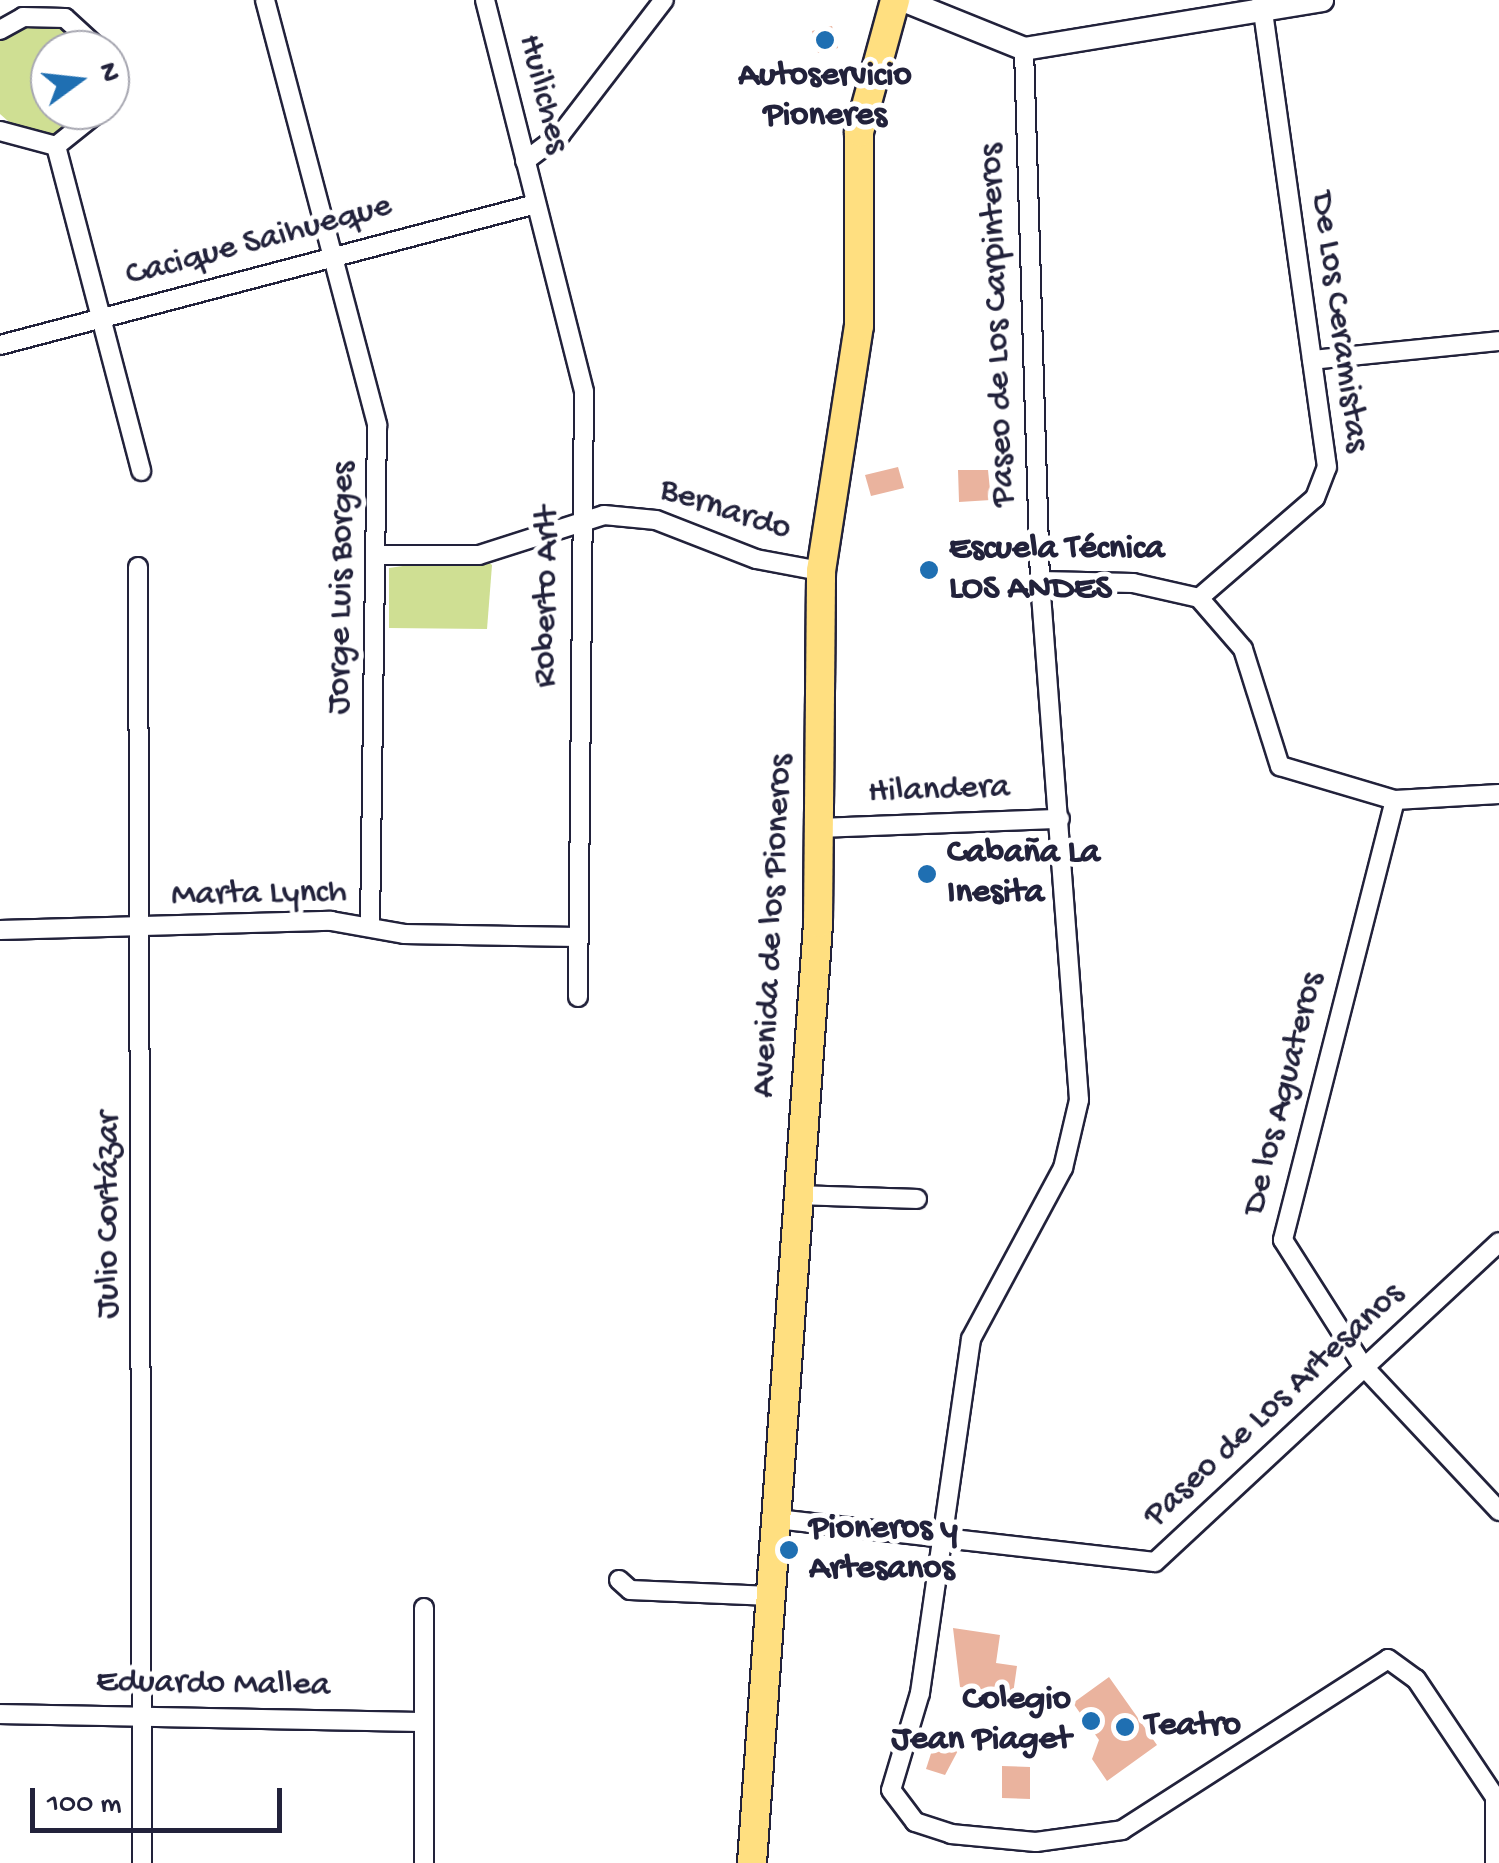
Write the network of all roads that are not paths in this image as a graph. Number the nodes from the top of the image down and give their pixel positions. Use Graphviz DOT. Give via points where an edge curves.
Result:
graph roads {
  1 [pos="264,0"];
  2 [pos="485,0"];
  3 [pos="664,0"];
  4 [pos="899,0"];
  5 [pos="1322,0"];
  6 [pos="1262,5"];
  7 [pos="21,8"];
  8 [pos="0,30"];
  9 [pos="78,30"];
  10 [pos="1024,50"];
  11 [pos="76,130"];
  12 [pos="0,131"];
  13 [pos="56,146"];
  14 [pos="525,161"];
  15 [pos="536,204"];
  16 [pos="332,256"];
  17 [pos="101,318"];
  18 [pos="1499,341"];
  19 [pos="0,345"];
  20 [pos="1312,360"];
  21 [pos="141,471"];
  22 [pos="581,517"];
  23 [pos="376,555"];
  24 [pos="138,567"];
  25 [pos="821,572"];
  26 [pos="1040,581"];
  27 [pos="1199,598"];
  28 [pos="1499,794"];
  29 [pos="1396,800"];
  30 [pos="1060,819"];
  31 [pos="821,828"];
  32 [pos="370,926"];
  33 [pos="0,930"];
  34 [pos="143,931"];
  35 [pos="578,937"];
  36 [pos="578,996"];
  37 [pos="798,1195"];
  38 [pos="917,1199"];
  39 [pos="1499,1242"];
  40 [pos="1363,1366"];
  41 [pos="1499,1512"];
  42 [pos="777,1518"];
  43 [pos="941,1537"];
  44 [pos="618,1580"];
  45 [pos="771,1596"];
  46 [pos="424,1608"];
  47 [pos="0,1714"];
  48 [pos="141,1716"];
  49 [pos="424,1722"];
  50 [pos="1497,1795"];
  51 [pos="142,1863"];
  52 [pos="424,1863"];
  53 [pos="752,1863"];
  54 [pos="1495,1863"];
  1 -- 16 [label="street, Jorge Luis Borges"];
  2 -- 14 [label="street, Huiliches"];
  3 -- 14 [label="street" via="560,134"];
  4 -- 10 [label="street"];
  4 -- 25 [label="main road, Avenida de los Pioneros" via="859,132 859,326"];
  5 -- 6 [label="street"];
  6 -- 10 [label="street"];
  6 -- 20 [label="street, De Los Ceramistas"];
  7 -- 8 [label="street"];
  7 -- 9 [label="street" via="65,18"];
  10 -- 26 [label="street, Paseo de Los Carpinteros"];
  11 -- 13 [label="street"];
  12 -- 13 [label="street"];
  13 -- 17 [label="street"];
  14 -- 15 [label="street, Huiliches"];
  15 -- 16 [label="street, Cacique Saihueque"];
  15 -- 22 [label="street, Roberto Arlt" via="584,392"];
  16 -- 17 [label="street, Cacique Saihueque"];
  16 -- 23 [label="street, Jorge Luis Borges" via="377,425"];
  17 -- 19 [label="street, Cacique Saihueque"];
  17 -- 21 [label="street"];
  18 -- 20 [label="street"];
  20 -- 27 [label="street, De Los Ceramistas" via="1323,483"];
  22 -- 23 [label="street, Bernardo" via="479,555"];
  22 -- 25 [label="street, Bernardo" via="656,520 768,563"];
  22 -- 35 [label="street, Roberto Arlt"];
  23 -- 32 [label="street, Jorge Luis Borges"];
  24 -- 34 [label="street, Julio Cortázar"];
  25 -- 31 [label="main road, Avenida de los Pioneros"];
  26 -- 27 [label="street" via="1132,583"];
  26 -- 30 [label="street, Paseo de Los Carpinteros"];
  27 -- 29 [label="street" via="1244,649 1280,766"];
  28 -- 29 [label="street"];
  29 -- 40 [label="street, De los Aguateros" via="1283,1210 1292,1265"];
  30 -- 31 [label="street, Hilandera"];
  30 -- 43 [label="street, Paseo de Los Carpinteros" via="1079,1047 1073,1137 980,1312"];
  31 -- 37 [label="main road, Avenida de los Pioneros"];
  32 -- 34 [label="street, Marta Lynch"];
  32 -- 35 [label="street, Marta Lynch"];
  33 -- 34 [label="street, Marta Lynch"];
  34 -- 48 [label="street, Julio Cortázar"];
  35 -- 36 [label="street, Roberto Arlt"];
  37 -- 38 [label="street"];
  37 -- 42 [label="main road, Avenida de los Pioneros"];
  39 -- 40 [label="street, Paseo de Los Artesanos"];
  40 -- 41 [label="street, De los Aguateros"];
  40 -- 43 [label="street, Paseo de Los Artesanos" via="1155,1562"];
  42 -- 43 [label="street, Paseo de Los Artesanos"];
  42 -- 45 [label="main road, Avenida de los Pioneros"];
  43 -- 50 [label="street, Paseo de Los Carpinteros" via="920,1693 892,1790 915,1822 1036,1842 1122,1830 1388,1659 1416,1678"];
  44 -- 45 [label="street" via="630,1590"];
  45 -- 53 [label="main road, Avenida de los Pioneros"];
  46 -- 49 [label="street"];
  47 -- 48 [label="street, Eduardo Mallea"];
  48 -- 49 [label="street, Eduardo Mallea"];
  48 -- 51 [label="street, Julio Cortázar"];
  49 -- 52 [label="street"];
  50 -- 54 [label="street, Paseo de Los Carpinteros"];
}
